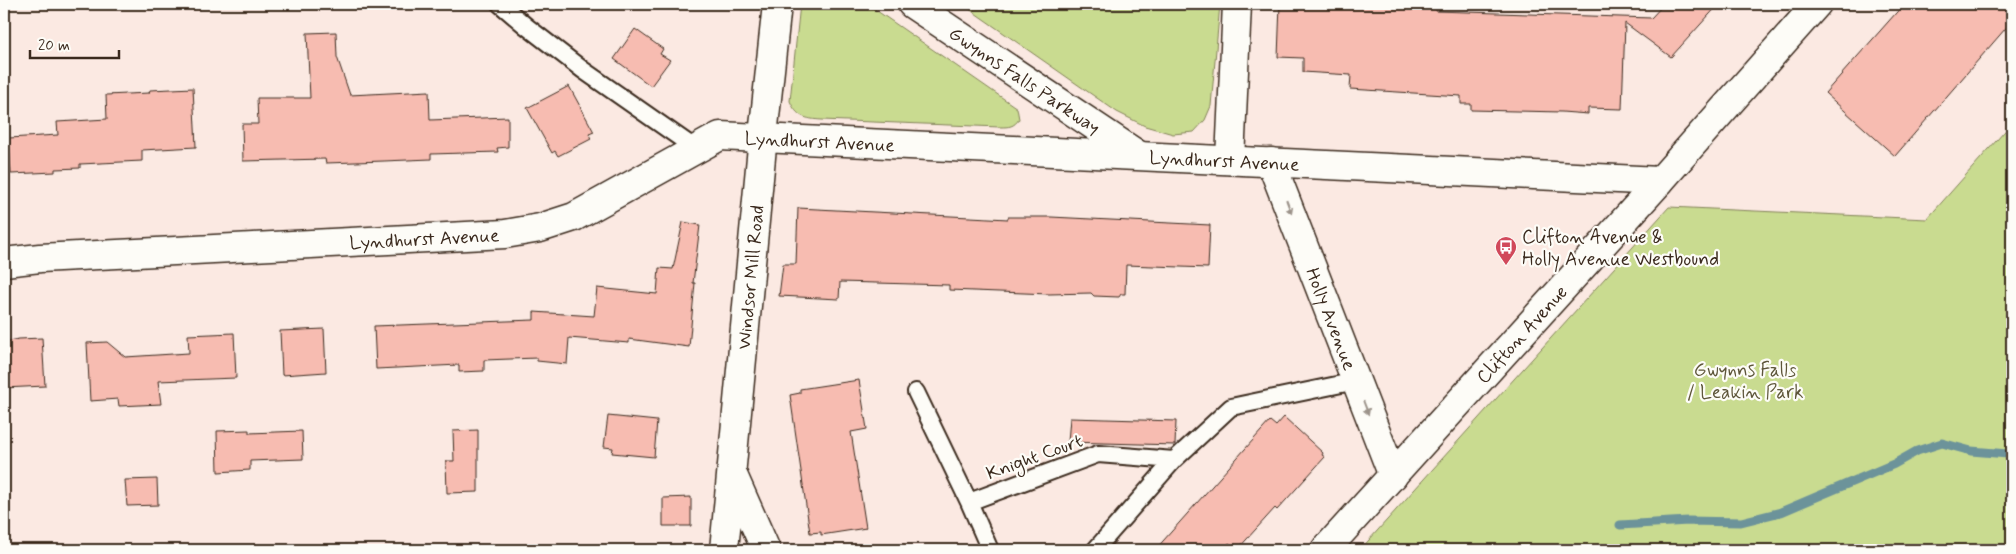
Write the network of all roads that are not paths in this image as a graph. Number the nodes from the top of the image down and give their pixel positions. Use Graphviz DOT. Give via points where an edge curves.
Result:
graph roads {
  1 [pos="500,4"];
  2 [pos="777,4"];
  3 [pos="912,4"];
  4 [pos="1237,4"];
  5 [pos="1817,4"];
  6 [pos="763,136"];
  7 [pos="696,149"];
  8 [pos="1138,155"];
  9 [pos="1230,160"];
  10 [pos="1271,162"];
  11 [pos="1660,181"];
  12 [pos="4,262"];
  13 [pos="1356,381"];
  14 [pos="916,392"];
  15 [pos="1174,460"];
  16 [pos="732,473"];
  17 [pos="1393,476"];
  18 [pos="969,502"];
  19 [pos="724,550"];
  20 [pos="766,550"];
  21 [pos="990,550"];
  22 [pos="1095,550"];
  23 [pos="1325,550"];
  1 -- 7 [label="lane" via="583,70"];
  2 -- 6 [label="street, Windsor Mill Road"];
  3 -- 8 [label="street, Gwynns Falls Parkway"];
  4 -- 9 [label="street"];
  5 -- 11 [label="street, Clifton Avenue"];
  6 -- 7 [label="street, Lyndhurst Avenue" via="720,136"];
  6 -- 8 [label="street, Lyndhurst Avenue"];
  6 -- 16 [label="street, Windsor Mill Road"];
  7 -- 12 [label="street, Lyndhurst Avenue" via="574,218 514,233"];
  8 -- 9 [label="street, Lyndhurst Avenue"];
  9 -- 10 [label="street, Lyndhurst Avenue"];
  10 -- 11 [label="street, Lyndhurst Avenue"];
  10 -- 13 [label="street, Holly Avenue, one-way"];
  11 -- 17 [label="street, Clifton Avenue"];
  13 -- 15 [label="lane" via="1231,407"];
  13 -- 17 [label="street, Holly Avenue, one-way"];
  14 -- 18 [label="lane"];
  15 -- 18 [label="lane, Knight Court" via="1098,454"];
  15 -- 22 [label="lane"];
  16 -- 19 [label="street, Windsor Mill Road"];
  16 -- 20 [label="street"];
  17 -- 23 [label="street, Clifton Avenue"];
  18 -- 21 [label="lane"];
}
